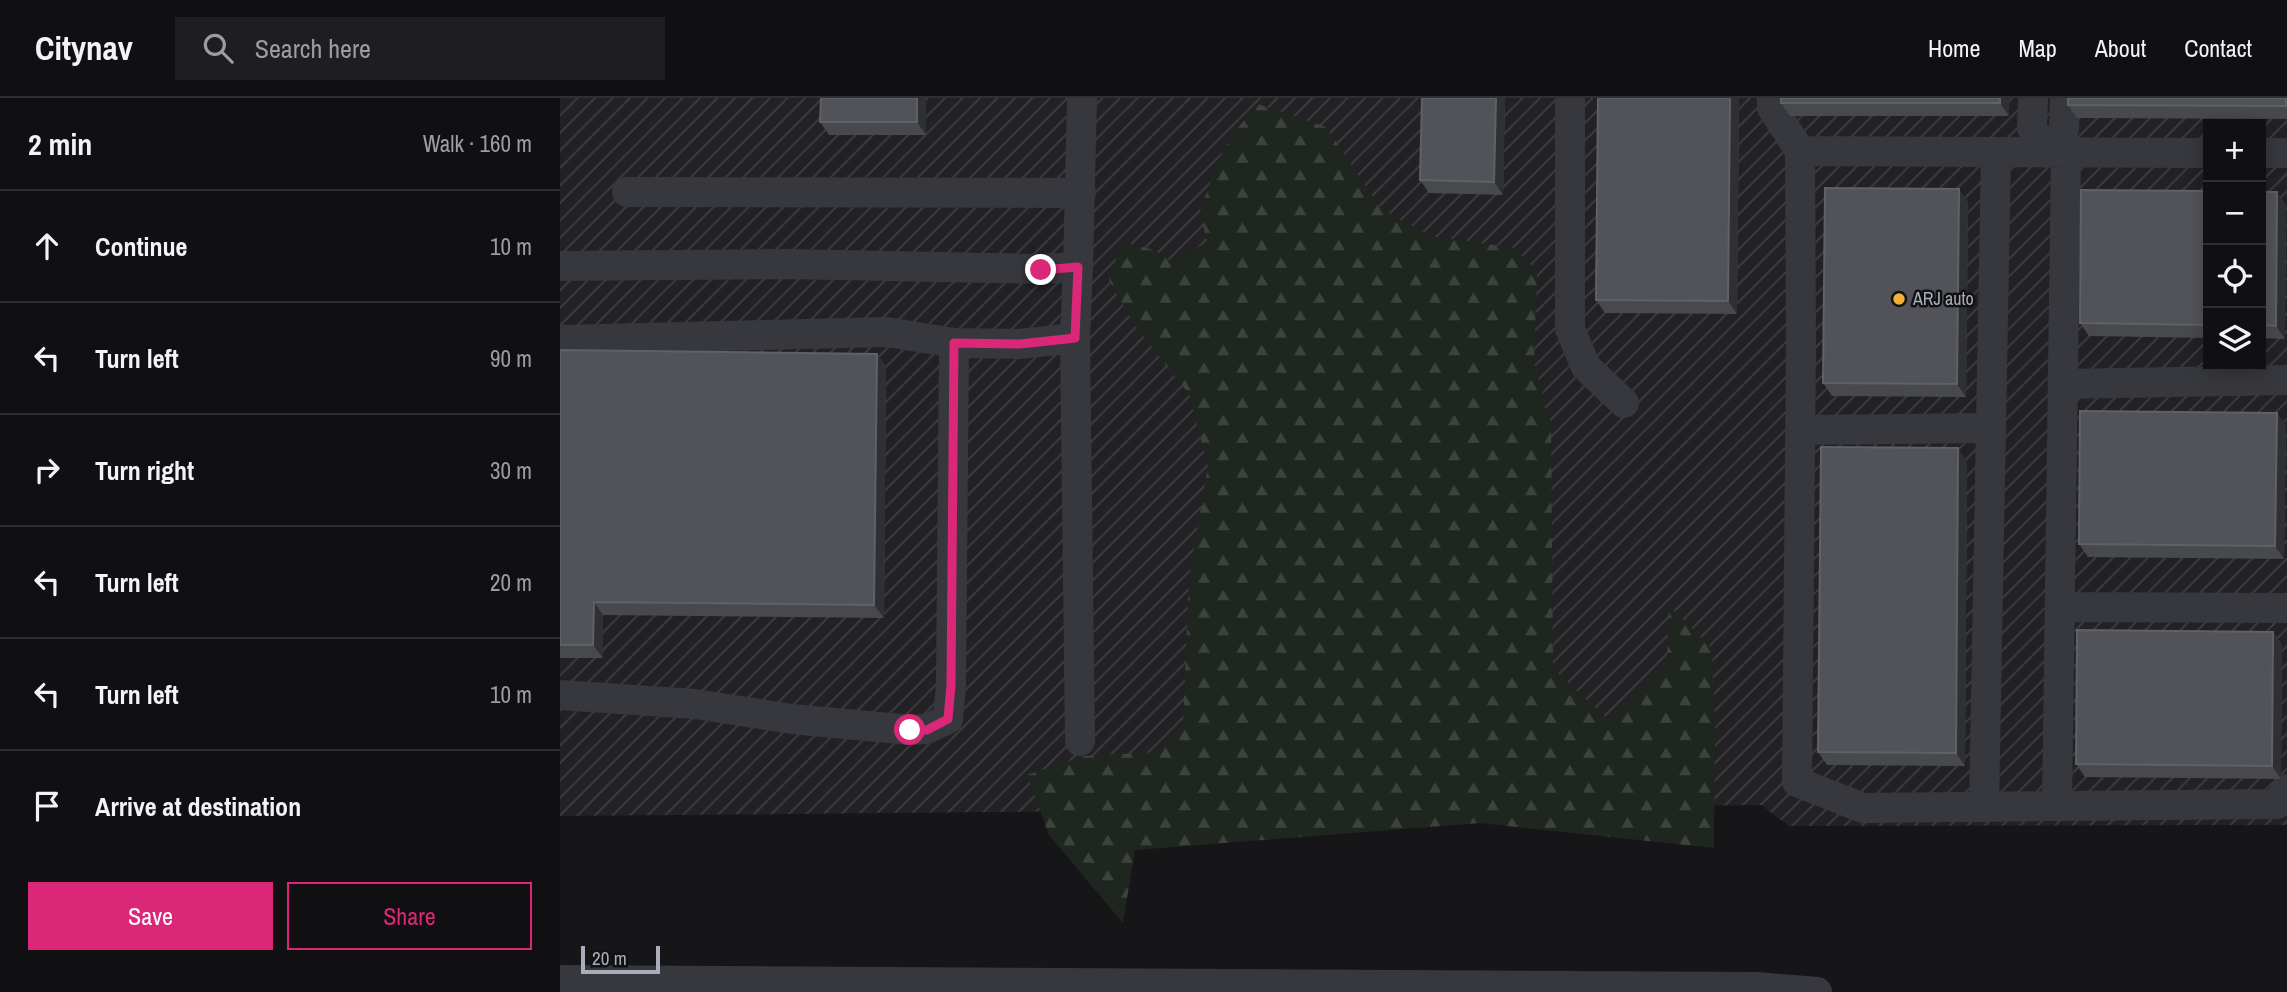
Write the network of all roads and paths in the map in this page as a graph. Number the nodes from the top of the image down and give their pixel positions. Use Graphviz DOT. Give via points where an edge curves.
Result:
graph roads {
  1 [pos="1082,98"];
  2 [pos="1570,98"];
  3 [pos="1772,98"];
  4 [pos="2033,98"];
  5 [pos="2064,98"];
  6 [pos="1800,151"];
  7 [pos="1996,153"];
  8 [pos="2056,153"];
  9 [pos="2203,153"];
  10 [pos="2266,153"];
  11 [pos="2287,153"];
  12 [pos="627,192"];
  13 [pos="1081,199"];
  14 [pos="560,266"];
  15 [pos="1078,267"];
  16 [pos="1075,338"];
  17 [pos="560,340"];
  18 [pos="954,343"];
  19 [pos="2287,380"];
  20 [pos="2063,384"];
  21 [pos="1624,403"];
  22 [pos="1991,428"];
  23 [pos="1801,430"];
  24 [pos="2060,607"];
  25 [pos="2287,607"];
  26 [pos="560,695"];
  27 [pos="1080,741"];
  28 [pos="2287,789"];
  29 [pos="2057,806"];
  30 [pos="1984,807"];
  31 [pos="560,980"];
  32 [pos="911,987"];
  33 [pos="1817,992"];
  1 -- 13 [label="street"];
  2 -- 21 [label="street" via="1570,329 1586,367"];
  3 -- 6 [label="street" via="1772,108"];
  4 -- 8 [label="street" via="2032,128"];
  5 -- 8 [label="street" via="2064,130"];
  6 -- 7 [label="street"];
  6 -- 23 [label="street"];
  7 -- 8 [label="street"];
  7 -- 22 [label="street"];
  8 -- 9 [label="street"];
  8 -- 20 [label="street"];
  10 -- 11 [label="street"];
  12 -- 13 [label="street"];
  13 -- 15 [label="street"];
  14 -- 15 [label="street"];
  15 -- 16 [label="street"];
  16 -- 18 [label="street" via="1020,344"];
  16 -- 27 [label="street"];
  17 -- 18 [label="street" via="887,332"];
  18 -- 26 [label="street" via="948,719 927,730 910,730 695,704"];
  19 -- 20 [label="street"];
  20 -- 24 [label="street"];
  22 -- 23 [label="street"];
  22 -- 30 [label="street"];
  23 -- 30 [label="street" via="1797,782 1863,808"];
  24 -- 25 [label="street"];
  24 -- 29 [label="street"];
  28 -- 29 [label="street" via="2277,804"];
  29 -- 30 [label="street"];
  31 -- 32 [label="street"];
  32 -- 33 [label="street" via="1756,987"];
}
